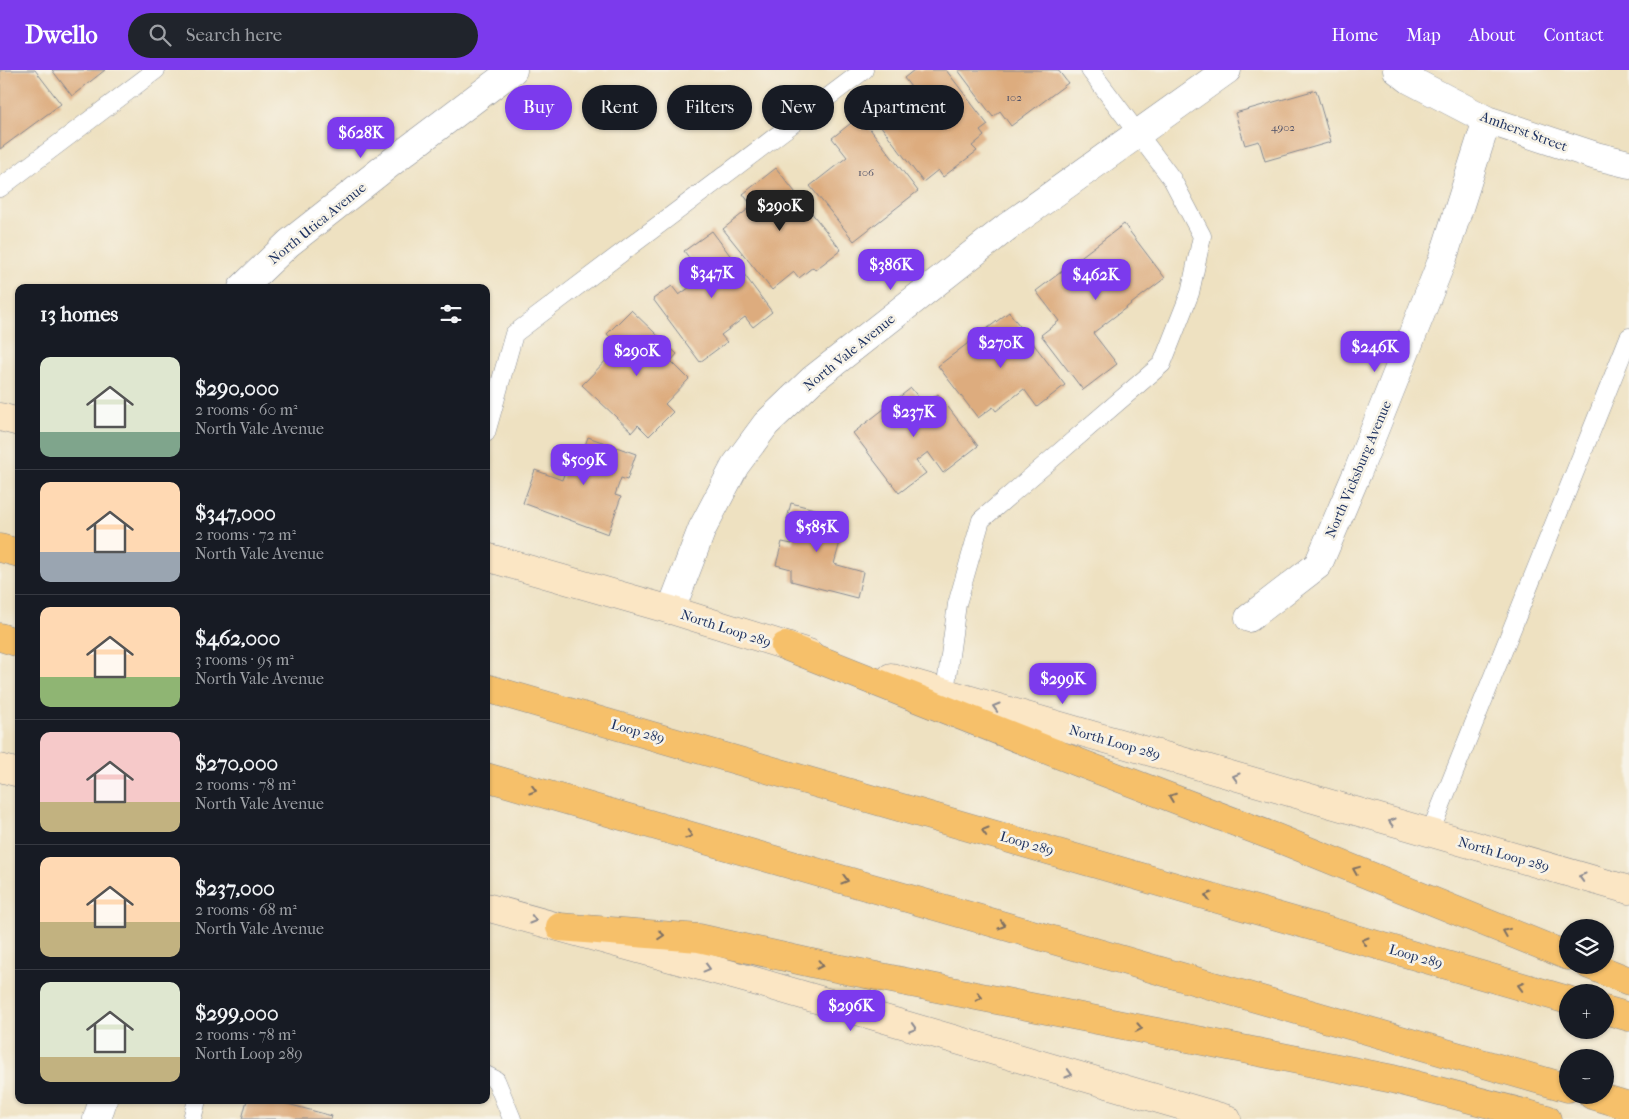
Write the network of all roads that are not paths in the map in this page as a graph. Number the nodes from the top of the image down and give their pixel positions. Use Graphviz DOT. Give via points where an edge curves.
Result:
graph roads {
  1 [pos="156,70"];
  2 [pos="513,70"];
  3 [pos="864,70"];
  4 [pos="1090,70"];
  5 [pos="1226,70"];
  6 [pos="1398,70"];
  7 [pos="1487,120"];
  8 [pos="1138,133"];
  9 [pos="1629,164"];
  10 [pos="0,188"];
  11 [pos="246,284"];
  12 [pos="1629,337"];
  13 [pos="0,417"];
  14 [pos="490,418"];
  15 [pos="15,421"];
  16 [pos="0,548"];
  17 [pos="15,553"];
  18 [pos="490,558"];
  19 [pos="671,610"];
  20 [pos="1249,618"];
  21 [pos="0,637"];
  22 [pos="15,642"];
  23 [pos="784,646"];
  24 [pos="490,689"];
  25 [pos="944,692"];
  26 [pos="0,768"];
  27 [pos="15,773"];
  28 [pos="490,778"];
  29 [pos="1430,833"];
  30 [pos="1629,890"];
  31 [pos="490,908"];
  32 [pos="560,927"];
  33 [pos="1559,952"];
  34 [pos="1612,974"];
  35 [pos="1629,981"];
  36 [pos="1559,997"];
  37 [pos="1614,1013"];
  38 [pos="1629,1017"];
  39 [pos="490,1077"];
  40 [pos="1559,1085"];
  41 [pos="1614,1102"];
  42 [pos="101,1104"];
  43 [pos="196,1104"];
  44 [pos="1629,1106"];
  45 [pos="97,1119"];
  46 [pos="192,1119"];
  47 [pos="512,1119"];
  48 [pos="1227,1119"];
  49 [pos="1547,1119"];
  1 -- 10 [label="lane"];
  2 -- 11 [label="street, North Utica Avenue" via="289,243"];
  3 -- 14 [label="lane" via="514,334"];
  4 -- 8 [label="lane"];
  5 -- 8 [label="street, North Vale Avenue"];
  6 -- 7 [label="street, Amherst Street" via="1410,80"];
  7 -- 9 [label="street, Amherst Street"];
  7 -- 20 [label="street, North Vicksburg Avenue" via="1443,258 1318,565"];
  8 -- 19 [label="street, North Vale Avenue" via="999,233 812,380 766,424 735,466 702,529"];
  8 -- 25 [label="lane" via="1172,179 1202,236 1190,293 1162,364 981,520 957,604"];
  12 -- 29 [label="lane"];
  13 -- 15 [label="main road"];
  16 -- 17 [label="highway"];
  18 -- 19 [label="main road, North Loop 289"];
  19 -- 23 [label="main road, North Loop 289"];
  21 -- 22 [label="highway"];
  23 -- 25 [label="main road, North Loop 289"];
  33 -- 23 [label="highway, one-way" via="1278,838"];
  36 -- 24 [label="highway, Loop 289, one-way"];
  29 -- 25 [label="main road, North Loop 289, one-way"];
  26 -- 27 [label="main road"];
  28 -- 40 [label="highway, one-way"];
  30 -- 29 [label="main road, North Loop 289, one-way"];
  31 -- 32 [label="main road, one-way"];
  32 -- 48 [label="main road, one-way"];
  32 -- 49 [label="highway, one-way" via="699,938 1393,1079"];
  34 -- 35 [label="highway"];
  37 -- 38 [label="highway"];
  39 -- 47 [label="lane" via="496,1080"];
  41 -- 44 [label="highway"];
  42 -- 45 [label="street"];
  43 -- 46 [label="lane"];
}
